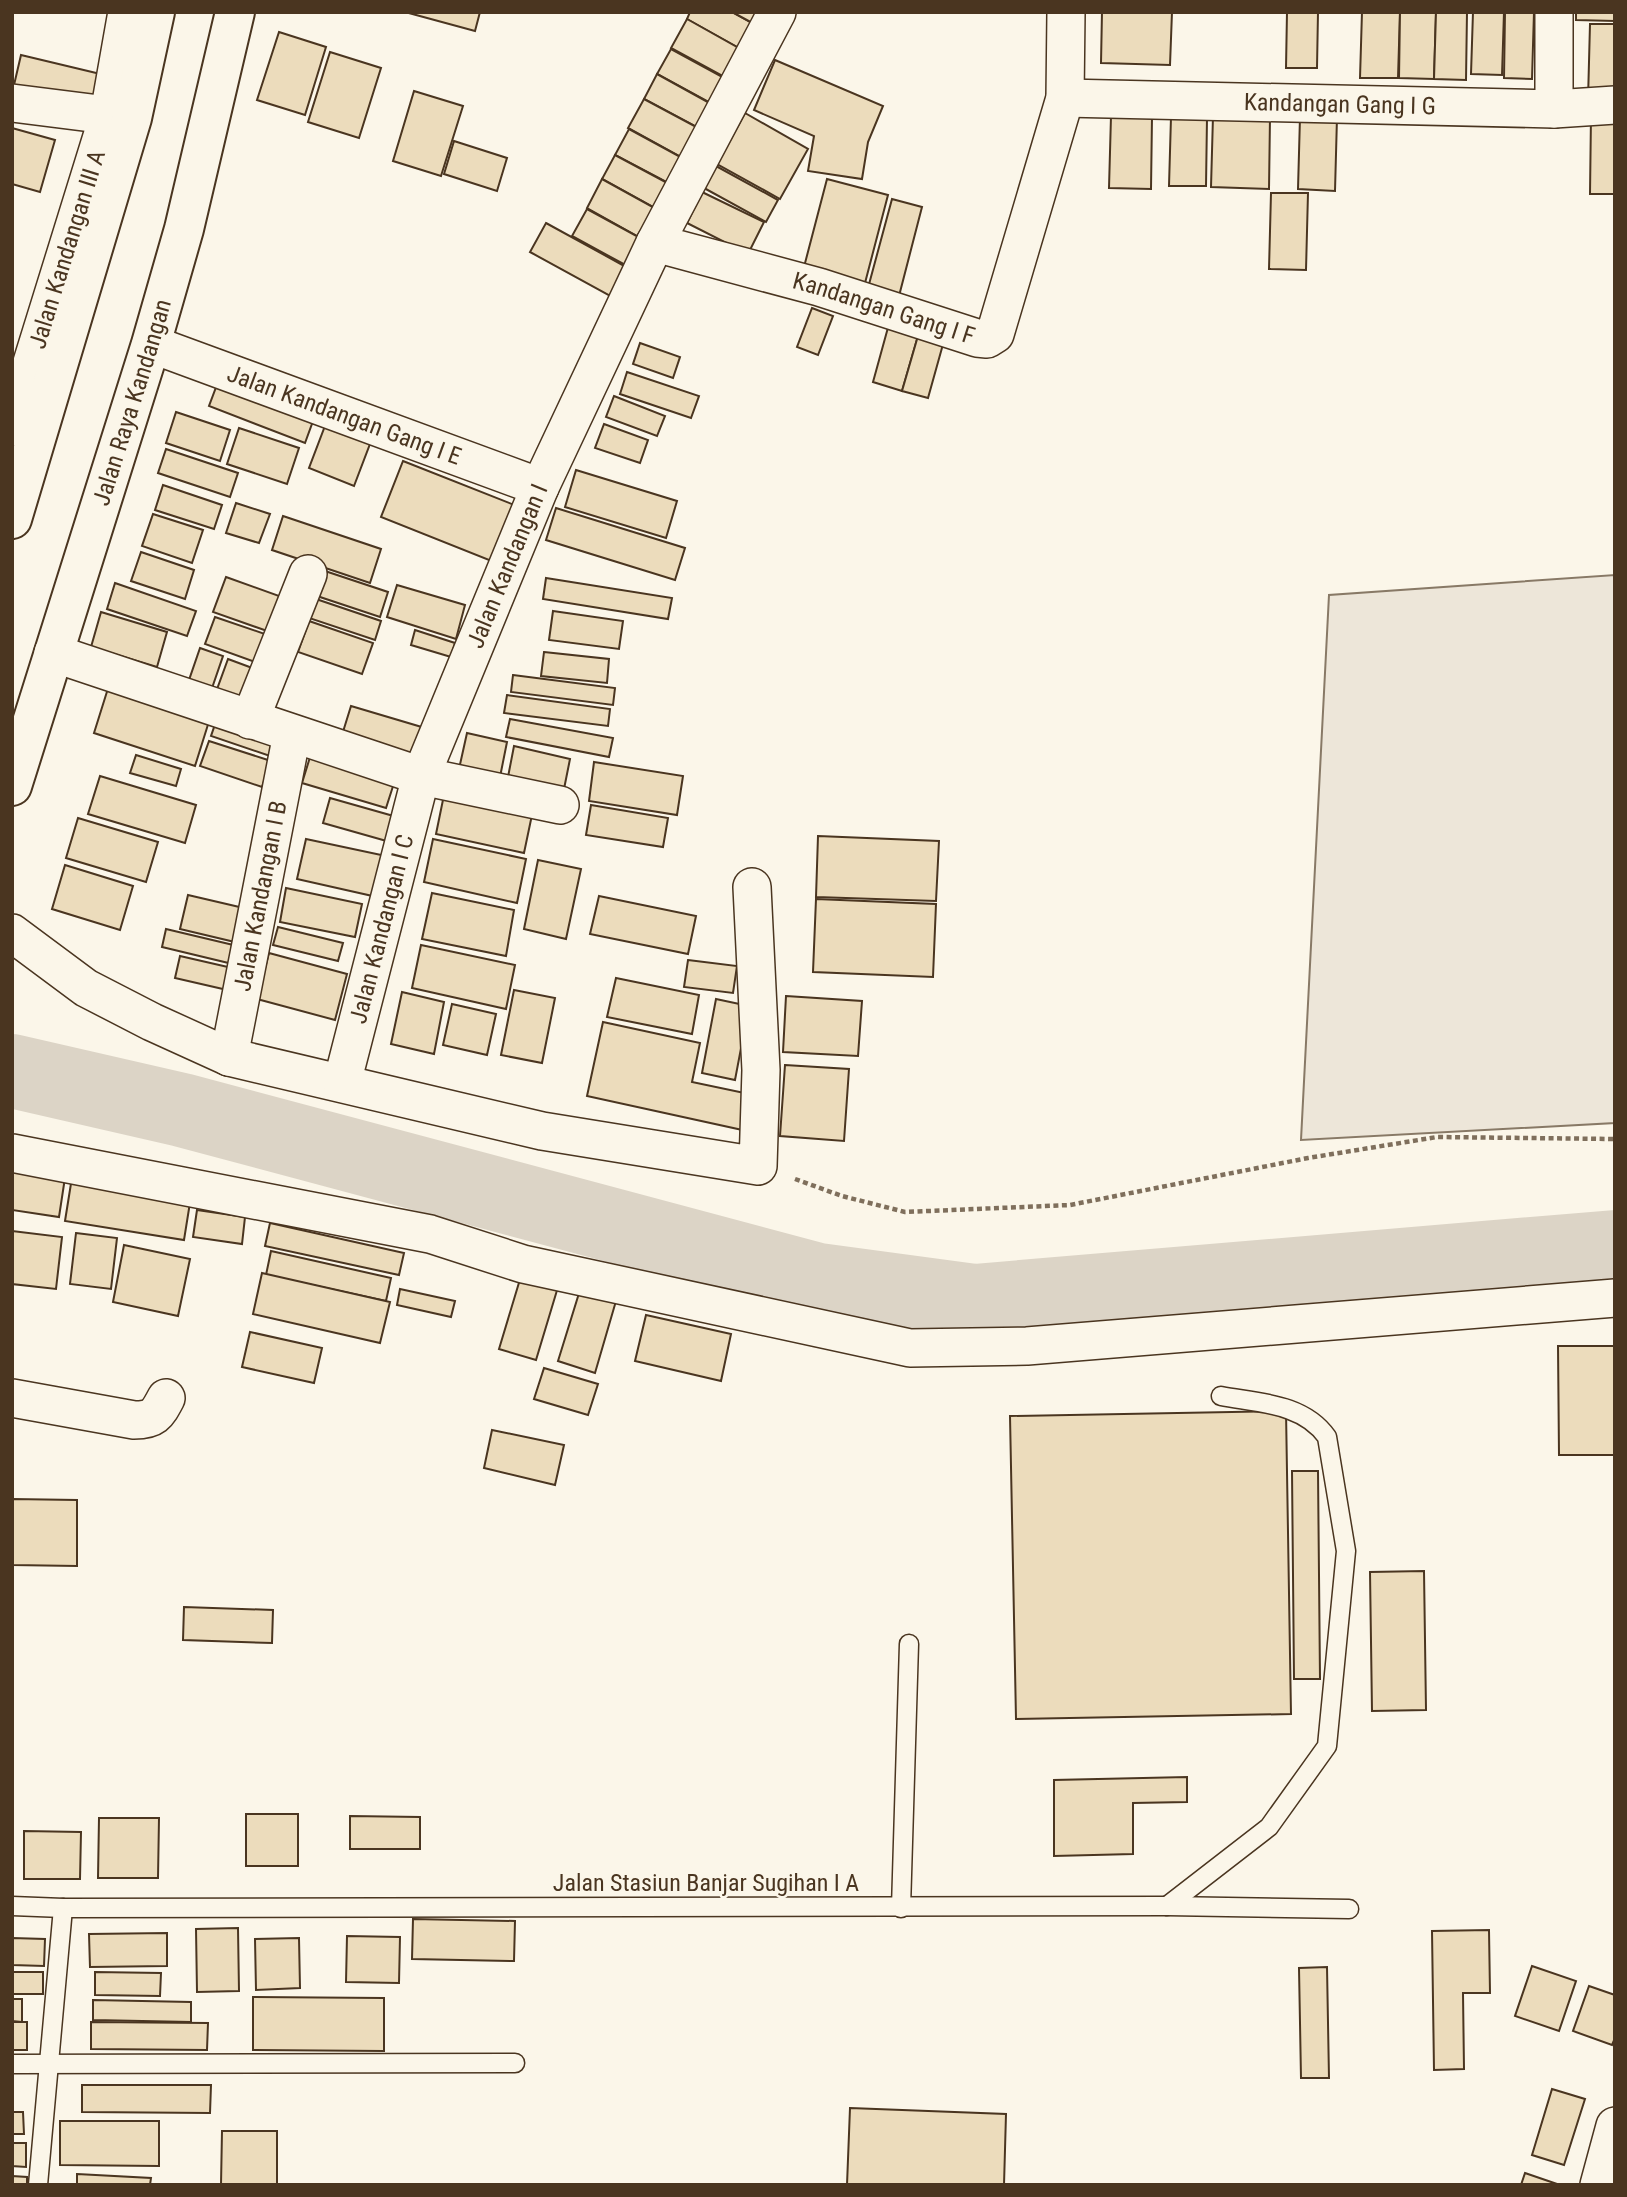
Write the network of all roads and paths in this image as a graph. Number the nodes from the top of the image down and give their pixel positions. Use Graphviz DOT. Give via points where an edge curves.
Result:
graph roads {
  1 [pos="127,12"];
  2 [pos="155,12"];
  3 [pos="235,12"];
  4 [pos="777,12"];
  5 [pos="1066,12"];
  6 [pos="1554,12"];
  7 [pos="1065,98"];
  8 [pos="12,103"];
  9 [pos="1615,105"];
  10 [pos="1554,109"];
  11 [pos="120,116"];
  12 [pos="655,243"];
  13 [pos="150,344"];
  14 [pos="12,426"];
  15 [pos="540,487"];
  16 [pos="12,519"];
  17 [pos="308,574"];
  18 [pos="52,653"];
  19 [pos="250,720"];
  20 [pos="292,734"];
  21 [pos="421,776"];
  22 [pos="12,786"];
  23 [pos="560,805"];
  24 [pos="752,887"];
  25 [pos="12,933"];
  26 [pos="229,1057"];
  27 [pos="342,1083"];
  28 [pos="1615,1139"];
  29 [pos="12,1153"];
  30 [pos="758,1166"];
  31 [pos="1615,1298"];
  32 [pos="1221,1396"];
  33 [pos="12,1398"];
  34 [pos="166,1398"];
  35 [pos="909,1644"];
  36 [pos="12,1906"];
  37 [pos="1167,1906"];
  38 [pos="63,1908"];
  39 [pos="901,1908"];
  40 [pos="1349,1909"];
  41 [pos="515,2063"];
  42 [pos="12,2064"];
  43 [pos="47,2064"];
  44 [pos="1615,2126"];
  45 [pos="38,2185"];
  46 [pos="1599,2185"];
  1 -- 11 [label="street, Jalan Kandangan III A"];
  2 -- 11 [label="main road"];
  3 -- 13 [label="main road, Jalan Raya Kandangan" via="184,229"];
  4 -- 12 [label="street, Jalan Kandangan I"];
  5 -- 7 [label="street, Kandangan Gang I F"];
  6 -- 10 [label="street"];
  7 -- 10 [label="street, Kandangan Gang I G"];
  7 -- 12 [label="street, Kandangan Gang I F" via="995,334 987,338"];
  8 -- 11 [label="street"];
  9 -- 10 [label="street, Kandangan Gang I G"];
  11 -- 14 [label="street, Jalan Kandangan III A"];
  11 -- 16 [label="main road"];
  12 -- 15 [label="street, Jalan Kandangan I"];
  13 -- 15 [label="street, Jalan Kandangan Gang I E"];
  13 -- 18 [label="main road, Jalan Raya Kandangan"];
  15 -- 21 [label="street, Jalan Kandangan I"];
  17 -- 19 [label="street"];
  18 -- 19 [label="street"];
  18 -- 22 [label="main road, Jalan Raya Kandangan"];
  19 -- 20 [label="street"];
  20 -- 21 [label="street"];
  20 -- 26 [label="street, Jalan Kandangan I B"];
  21 -- 23 [label="street"];
  21 -- 27 [label="street, Jalan Kandangan I C"];
  24 -- 30 [label="street" via="761,1070"];
  25 -- 26 [label="street" via="86,988"];
  26 -- 27 [label="street"];
  27 -- 30 [label="street" via="542,1132"];
  28 -- 30 [label="path" via="1437,1138 1070,1205 905,1212 842,1196"];
  29 -- 31 [label="street" via="429,1234 523,1264 910,1348 1027,1346"];
  32 -- 37 [label="lane" via="1295,1410 1318,1424 1327,1437 1346,1551 1327,1746 1269,1827"];
  33 -- 34 [label="street" via="134,1420 158,1414"];
  35 -- 39 [label="lane"];
  36 -- 38 [label="lane, Jalan Stasiun Banjar Sugihan I A"];
  37 -- 39 [label="lane, Jalan Stasiun Banjar Sugihan I A"];
  37 -- 40 [label="lane, Jalan Stasiun Banjar Sugihan I A"];
  38 -- 39 [label="lane, Jalan Stasiun Banjar Sugihan I A"];
  38 -- 43 [label="lane"];
  41 -- 43 [label="lane"];
  42 -- 43 [label="lane"];
  43 -- 45 [label="lane"];
  44 -- 46 [label="street"];
}
